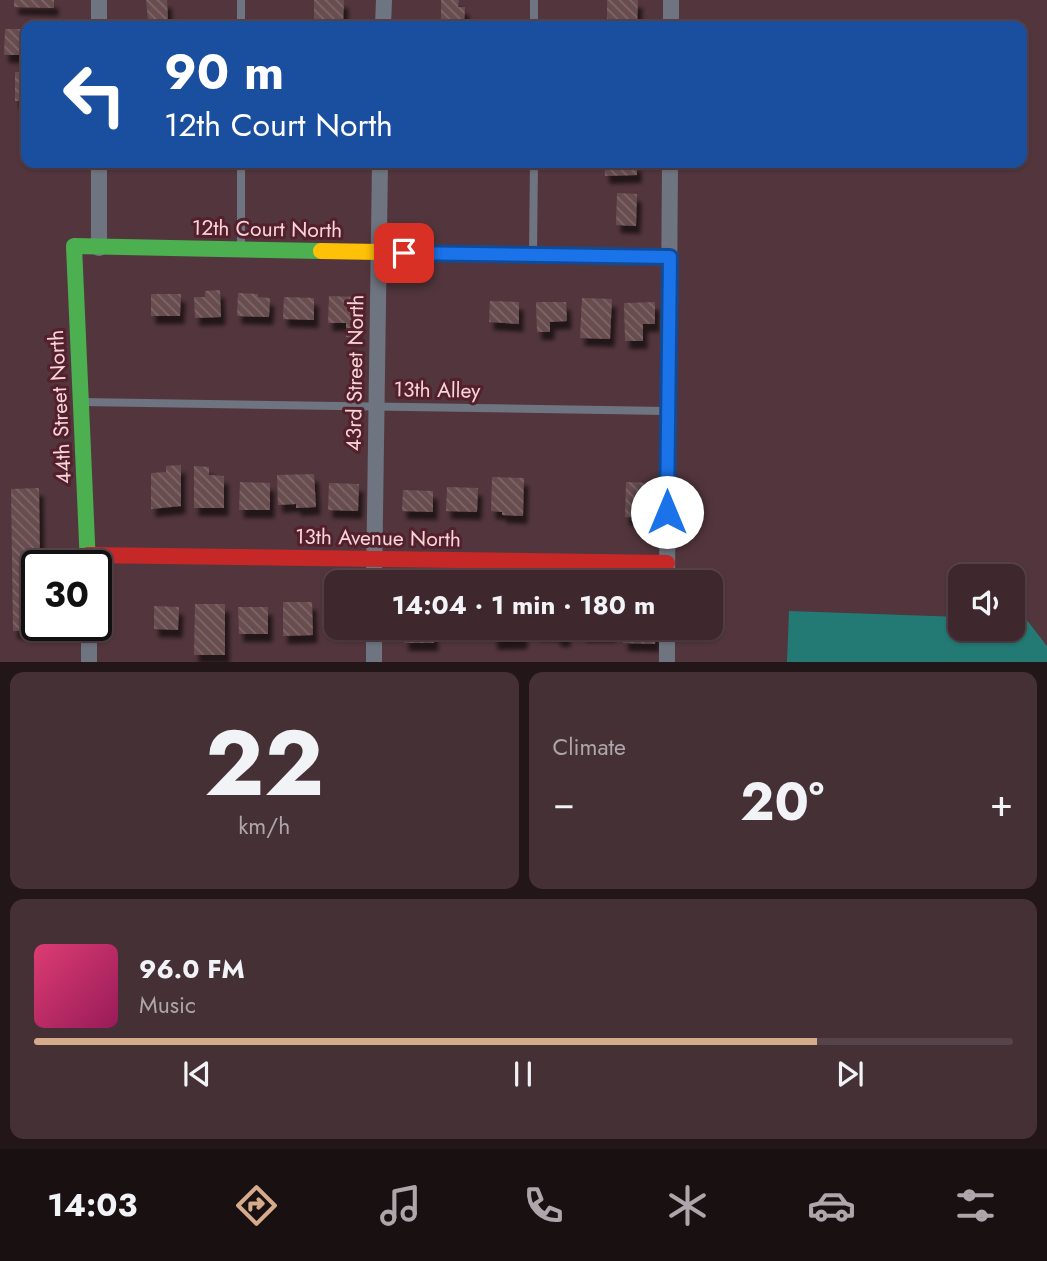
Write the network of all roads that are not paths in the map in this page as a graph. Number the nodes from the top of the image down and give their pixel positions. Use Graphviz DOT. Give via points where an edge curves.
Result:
graph roads {
  1 [pos="99,0"];
  2 [pos="241,0"];
  3 [pos="384,0"];
  4 [pos="534,0"];
  5 [pos="671,0"];
  6 [pos="99,21"];
  7 [pos="241,21"];
  8 [pos="383,21"];
  9 [pos="534,21"];
  10 [pos="671,21"];
  11 [pos="99,168"];
  12 [pos="241,168"];
  13 [pos="380,168"];
  14 [pos="534,168"];
  15 [pos="670,168"];
  16 [pos="74,246"];
  17 [pos="99,248"];
  18 [pos="241,249"];
  19 [pos="377,253"];
  20 [pos="533,254"];
  21 [pos="670,257"];
  22 [pos="81,402"];
  23 [pos="376,407"];
  24 [pos="667,411"];
  25 [pos="88,550"];
  26 [pos="374,559"];
  27 [pos="112,560"];
  28 [pos="667,563"];
  29 [pos="374,570"];
  30 [pos="667,570"];
  31 [pos="374,640"];
  32 [pos="667,640"];
  33 [pos="89,641"];
  34 [pos="89,662"];
  35 [pos="374,662"];
  36 [pos="667,662"];
  1 -- 6 [label="street"];
  2 -- 7 [label="lane"];
  3 -- 8 [label="street"];
  4 -- 9 [label="lane"];
  5 -- 10 [label="street"];
  11 -- 17 [label="street"];
  12 -- 18 [label="lane"];
  13 -- 19 [label="street, 43rd Street North"];
  14 -- 20 [label="lane"];
  15 -- 21 [label="street"];
  16 -- 17 [label="street, 12th Court North"];
  16 -- 22 [label="street, 44th Street North"];
  17 -- 18 [label="street, 12th Court North"];
  18 -- 19 [label="street, 12th Court North"];
  19 -- 20 [label="street, 12th Court North"];
  19 -- 23 [label="street, 43rd Street North"];
  20 -- 21 [label="street, 12th Court North"];
  21 -- 24 [label="street"];
  22 -- 23 [label="lane, 13th Alley"];
  22 -- 25 [label="street, 44th Street North"];
  23 -- 24 [label="lane, 13th Alley"];
  23 -- 26 [label="street, 43rd Street North"];
  24 -- 28 [label="street"];
  26 -- 27 [label="street, 13th Avenue North"];
  26 -- 28 [label="street, 13th Avenue North"];
  26 -- 29 [label="street, 43rd Street North"];
  28 -- 30 [label="street"];
  31 -- 35 [label="street"];
  32 -- 36 [label="street"];
  33 -- 34 [label="street"];
}
